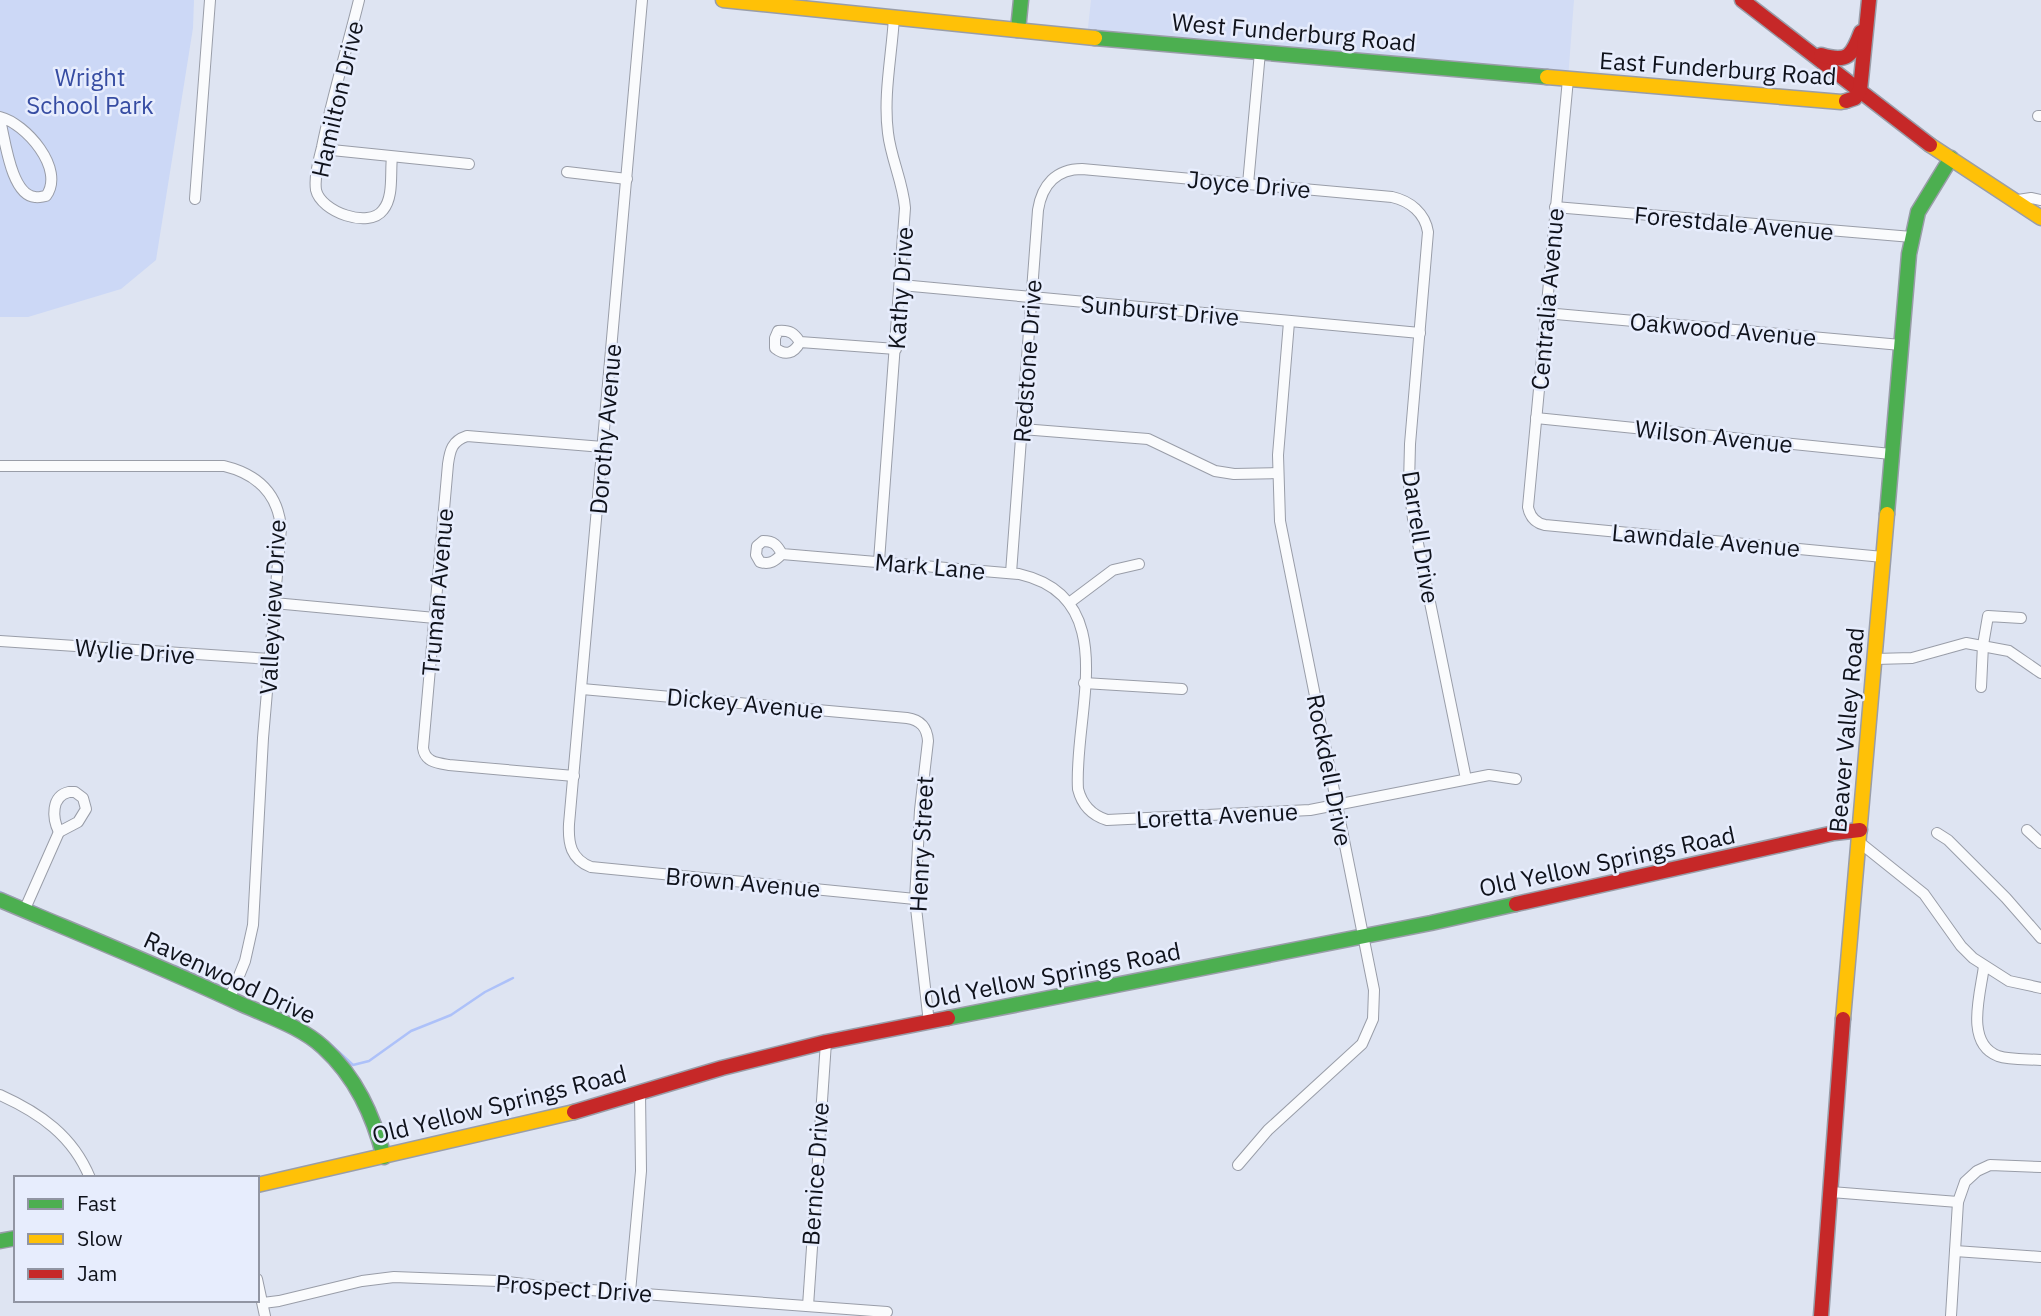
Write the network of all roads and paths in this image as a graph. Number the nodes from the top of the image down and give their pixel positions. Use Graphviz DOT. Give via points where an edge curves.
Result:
graph roads {
  1 [pos="210,0"];
  2 [pos="359,0"];
  3 [pos="642,0"];
  4 [pos="723,0"];
  5 [pos="1021,0"];
  6 [pos="1742,0"];
  7 [pos="1869,6"];
  8 [pos="894,17"];
  9 [pos="1018,30"];
  10 [pos="1806,49"];
  11 [pos="1260,52"];
  12 [pos="1568,79"];
  13 [pos="1860,90"];
  14 [pos="0,118"];
  15 [pos="321,149"];
  16 [pos="392,157"];
  17 [pos="1951,158"];
  18 [pos="469,164"];
  19 [pos="1075,169"];
  20 [pos="567,172"];
  21 [pos="627,179"];
  22 [pos="1248,184"];
  23 [pos="195,199"];
  24 [pos="2018,200"];
  25 [pos="2041,200"];
  26 [pos="1555,207"];
  27 [pos="1419,212"];
  28 [pos="2041,218"];
  29 [pos="1912,237"];
  30 [pos="901,285"];
  31 [pos="1032,298"];
  32 [pos="1545,313"];
  33 [pos="1289,321"];
  34 [pos="1420,333"];
  35 [pos="800,342"];
  36 [pos="1901,345"];
  37 [pos="896,349"];
  38 [pos="1536,418"];
  39 [pos="1022,429"];
  40 [pos="603,447"];
  41 [pos="1891,454"];
  42 [pos="0,466"];
  43 [pos="1278,472"];
  44 [pos="1531,518"];
  45 [pos="782,554"];
  46 [pos="1883,557"];
  47 [pos="879,561"];
  48 [pos="1139,564"];
  49 [pos="1012,573"];
  50 [pos="274,603"];
  51 [pos="1069,603"];
  52 [pos="435,618"];
  53 [pos="2021,618"];
  54 [pos="0,641"];
  55 [pos="1983,645"];
  56 [pos="270,659"];
  57 [pos="1875,659"];
  58 [pos="2041,674"];
  59 [pos="1084,683"];
  60 [pos="1981,687"];
  61 [pos="582,690"];
  62 [pos="1182,690"];
  63 [pos="907,718"];
  64 [pos="574,776"];
  65 [pos="1466,779"];
  66 [pos="1516,779"];
  67 [pos="1337,806"];
  68 [pos="2027,831"];
  69 [pos="59,832"];
  70 [pos="1937,833"];
  71 [pos="1860,836"];
  72 [pos="2041,843"];
  73 [pos="575,856"];
  74 [pos="915,899"];
  75 [pos="0,900"];
  76 [pos="24,911"];
  77 [pos="1363,936"];
  78 [pos="2041,938"];
  79 [pos="1984,966"];
  80 [pos="2041,988"];
  81 [pos="230,998"];
  82 [pos="929,1023"];
  83 [pos="826,1042"];
  84 [pos="2041,1060"];
  85 [pos="640,1093"];
  86 [pos="0,1095"];
  87 [pos="384,1157"];
  88 [pos="1238,1165"];
  89 [pos="2041,1167"];
  90 [pos="89,1176"];
  91 [pos="259,1185"];
  92 [pos="1831,1192"];
  93 [pos="1958,1202"];
  94 [pos="1955,1251"];
  95 [pos="2041,1257"];
  96 [pos="259,1289"];
  97 [pos="629,1292"];
  98 [pos="262,1303"];
  99 [pos="808,1306"];
  100 [pos="887,1312"];
  101 [pos="265,1316"];
  102 [pos="1821,1316"];
  103 [pos="1951,1316"];
  1 -- 23 [label="street"];
  2 -- 15 [label="street, Hamilton Drive"];
  3 -- 21 [label="street, Dorothy Avenue"];
  4 -- 8 [label="street, West Funderburg Road"];
  5 -- 9 [label="street"];
  6 -- 10 [label="street"];
  7 -- 10 [label="street" via="1847,58 1835,60"];
  7 -- 13 [label="street"];
  8 -- 9 [label="street, West Funderburg Road"];
  8 -- 30 [label="street, Kathy Drive" via="887,122 904,191"];
  9 -- 11 [label="street, West Funderburg Road"];
  10 -- 13 [label="street"];
  11 -- 12 [label="street, West Funderburg Road"];
  11 -- 22 [label="street"];
  12 -- 13 [label="street, East Funderburg Road" via="1841,102 1855,98"];
  12 -- 26 [label="street, Centralia Avenue"];
  13 -- 17 [label="street"];
  14 -- 14 [label="street" via="13,120 48,163 52,178 46,195 35,197 19,186"];
  15 -- 16 [label="street"];
  15 -- 16 [label="street, Hamilton Drive" via="316,187 321,200 336,212 362,218 377,216 386,206"];
  16 -- 18 [label="street"];
  17 -- 24 [label="street"];
  17 -- 29 [label="street, Beaver Valley Road" via="1922,204"];
  19 -- 22 [label="street, Joyce Drive"];
  19 -- 31 [label="street, Redstone Drive" via="1058,174 1043,190"];
  20 -- 21 [label="street"];
  21 -- 40 [label="street, Dorothy Avenue"];
  22 -- 27 [label="street, Joyce Drive" via="1392,197"];
  24 -- 25 [label="street"];
  24 -- 28 [label="street"];
  26 -- 29 [label="street, Forestdale Avenue"];
  26 -- 32 [label="street, Centralia Avenue"];
  27 -- 34 [label="street, Darrell Drive" via="1428,232"];
  29 -- 36 [label="street, Beaver Valley Road"];
  30 -- 31 [label="street, Sunburst Drive"];
  30 -- 37 [label="street, Kathy Drive"];
  31 -- 33 [label="street, Sunburst Drive"];
  31 -- 39 [label="street, Redstone Drive"];
  32 -- 36 [label="street, Oakwood Avenue"];
  32 -- 38 [label="street, Centralia Avenue"];
  33 -- 34 [label="street, Sunburst Drive"];
  33 -- 43 [label="street, Rockdell Drive"];
  34 -- 65 [label="street, Darrell Drive" via="1409,493"];
  35 -- 37 [label="street"];
  36 -- 41 [label="street, Beaver Valley Road"];
  37 -- 47 [label="street, Kathy Drive"];
  38 -- 41 [label="street, Wilson Avenue"];
  38 -- 44 [label="street, Centralia Avenue"];
  39 -- 43 [label="street" via="1148,439 1215,471"];
  39 -- 49 [label="street, Redstone Drive"];
  40 -- 52 [label="street, Truman Avenue" via="482,436 459,439 450,450"];
  40 -- 61 [label="street, Dorothy Avenue"];
  41 -- 46 [label="street, Beaver Valley Road"];
  42 -- 50 [label="street, Valleyview Drive" via="213,465 250,475 268,490 280,519"];
  43 -- 67 [label="street, Rockdell Drive" via="1283,535"];
  44 -- 46 [label="street, Lawndale Avenue" via="1545,525"];
  45 -- 47 [label="street, Mark Lane"];
  46 -- 57 [label="street, Beaver Valley Road"];
  47 -- 49 [label="street, Mark Lane"];
  48 -- 51 [label="street" via="1113,570"];
  49 -- 51 [label="street, Mark Lane" via="1043,582"];
  50 -- 52 [label="street"];
  50 -- 56 [label="street, Valleyview Drive"];
  51 -- 59 [label="street" via="1084,635"];
  52 -- 64 [label="street, Truman Avenue" via="423,748 427,758 439,764"];
  53 -- 55 [label="street" via="1988,616"];
  54 -- 56 [label="street, Wylie Drive"];
  55 -- 57 [label="street" via="1960,643 1912,658"];
  55 -- 58 [label="street" via="2009,651"];
  55 -- 60 [label="street"];
  56 -- 81 [label="street, Valleyview Drive" via="253,925"];
  57 -- 71 [label="street, Beaver Valley Road"];
  59 -- 62 [label="street"];
  59 -- 67 [label="street, Loretta Avenue" via="1077,782 1079,796 1099,817 1116,821"];
  61 -- 63 [label="street, Dickey Avenue"];
  61 -- 64 [label="street, Dorothy Avenue"];
  63 -- 74 [label="street, Henry Street" via="922,724 928,741"];
  64 -- 73 [label="street, Dorothy Avenue" via="569,838"];
  65 -- 66 [label="street, Loretta Avenue" via="1494,774"];
  65 -- 67 [label="street, Loretta Avenue"];
  67 -- 77 [label="street, Rockdell Drive"];
  68 -- 72 [label="street"];
  69 -- 76 [label="street"];
  70 -- 78 [label="street"];
  71 -- 77 [label="street, Old Yellow Springs Road" via="1835,833"];
  71 -- 79 [label="street" via="1924,894 1961,946"];
  71 -- 92 [label="street, Beaver Valley Road"];
  73 -- 74 [label="street, Brown Avenue" via="592,867"];
  74 -- 82 [label="street, Henry Street"];
  75 -- 76 [label="street, Ravenwood Drive"];
  76 -- 81 [label="street, Ravenwood Drive"];
  77 -- 82 [label="street, Old Yellow Springs Road"];
  77 -- 88 [label="street, Rockdell Drive" via="1375,998 1367,1038 1268,1130"];
  79 -- 80 [label="street" via="2009,981"];
  79 -- 84 [label="street" via="1977,1023 1982,1042 2002,1057"];
  81 -- 87 [label="street, Ravenwood Drive" via="321,1045 361,1094"];
  82 -- 83 [label="street, Old Yellow Springs Road"];
  83 -- 85 [label="street, Old Yellow Springs Road"];
  83 -- 99 [label="street, Bernice Drive"];
  85 -- 87 [label="street, Old Yellow Springs Road"];
  85 -- 97 [label="street" via="641,1171"];
  86 -- 90 [label="street" via="56,1128 75,1149"];
  87 -- 91 [label="street, Old Yellow Springs Road"];
  89 -- 93 [label="street" via="1983,1167 1965,1182"];
  92 -- 93 [label="street"];
  92 -- 102 [label="street, Beaver Valley Road"];
  93 -- 94 [label="street"];
  94 -- 95 [label="street"];
  94 -- 103 [label="street"];
  96 -- 98 [label="street"];
  97 -- 98 [label="street, Prospect Drive" via="394,1278"];
  97 -- 99 [label="street, Prospect Drive"];
  98 -- 101 [label="street"];
  99 -- 100 [label="street, Prospect Drive"];
}
